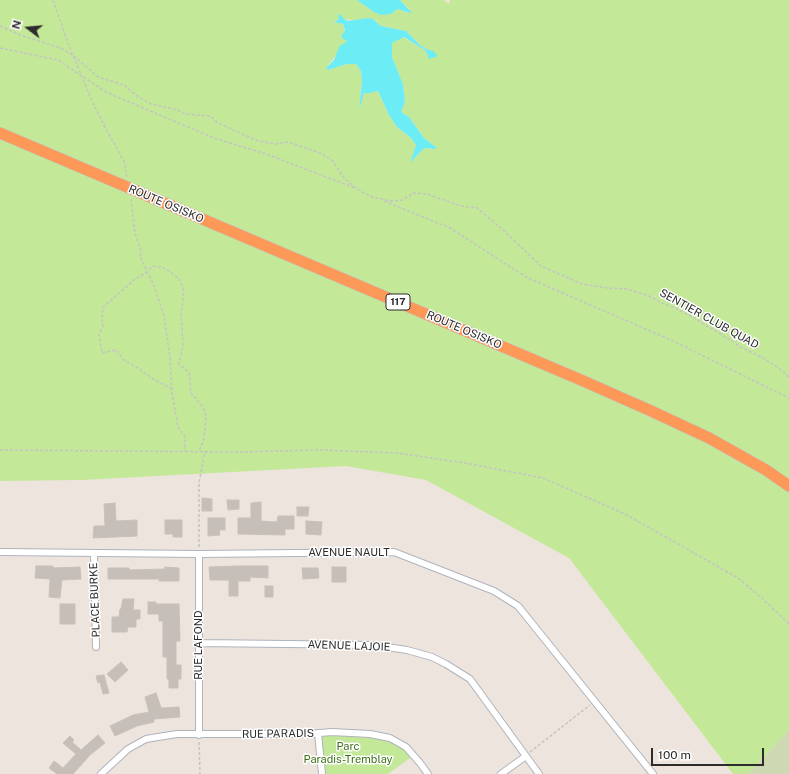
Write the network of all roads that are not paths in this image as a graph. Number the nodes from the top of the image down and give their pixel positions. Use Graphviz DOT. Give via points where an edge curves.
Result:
graph roads {
  1 [pos="0,133"];
  2 [pos="789,486"];
  3 [pos="0,552"];
  4 [pos="94,554"];
  5 [pos="199,554"];
  6 [pos="199,643"];
  7 [pos="96,647"];
  8 [pos="318,733"];
  9 [pos="199,735"];
  10 [pos="526,756"];
  11 [pos="101,774"];
  12 [pos="322,774"];
  13 [pos="428,774"];
  14 [pos="501,774"];
  15 [pos="538,774"];
  16 [pos="653,774"];
  1 -- 2 [label="highway, ROUTE OSISKO / 117" via="649,410 709,438"];
  3 -- 4 [label="street, AVENUE NAULT"];
  4 -- 5 [label="street, AVENUE NAULT"];
  4 -- 7 [label="street, PLACE BURKE"];
  5 -- 6 [label="street, RUE LAFOND"];
  5 -- 16 [label="street, AVENUE NAULT" via="394,552 494,591 518,606"];
  6 -- 9 [label="street, RUE LAFOND"];
  6 -- 10 [label="street, AVENUE LAJOIE" via="374,645 432,657 470,679"];
  8 -- 9 [label="street, RUE PARADIS"];
  8 -- 12 [label="street"];
  8 -- 13 [label="street, RUE PARADIS" via="370,734 390,738 406,747"];
  9 -- 11 [label="street, RUE PARADIS" via="177,734 146,739 128,749"];
  10 -- 14 [label="street"];
  10 -- 15 [label="street, AVENUE LAJOIE"];
}
